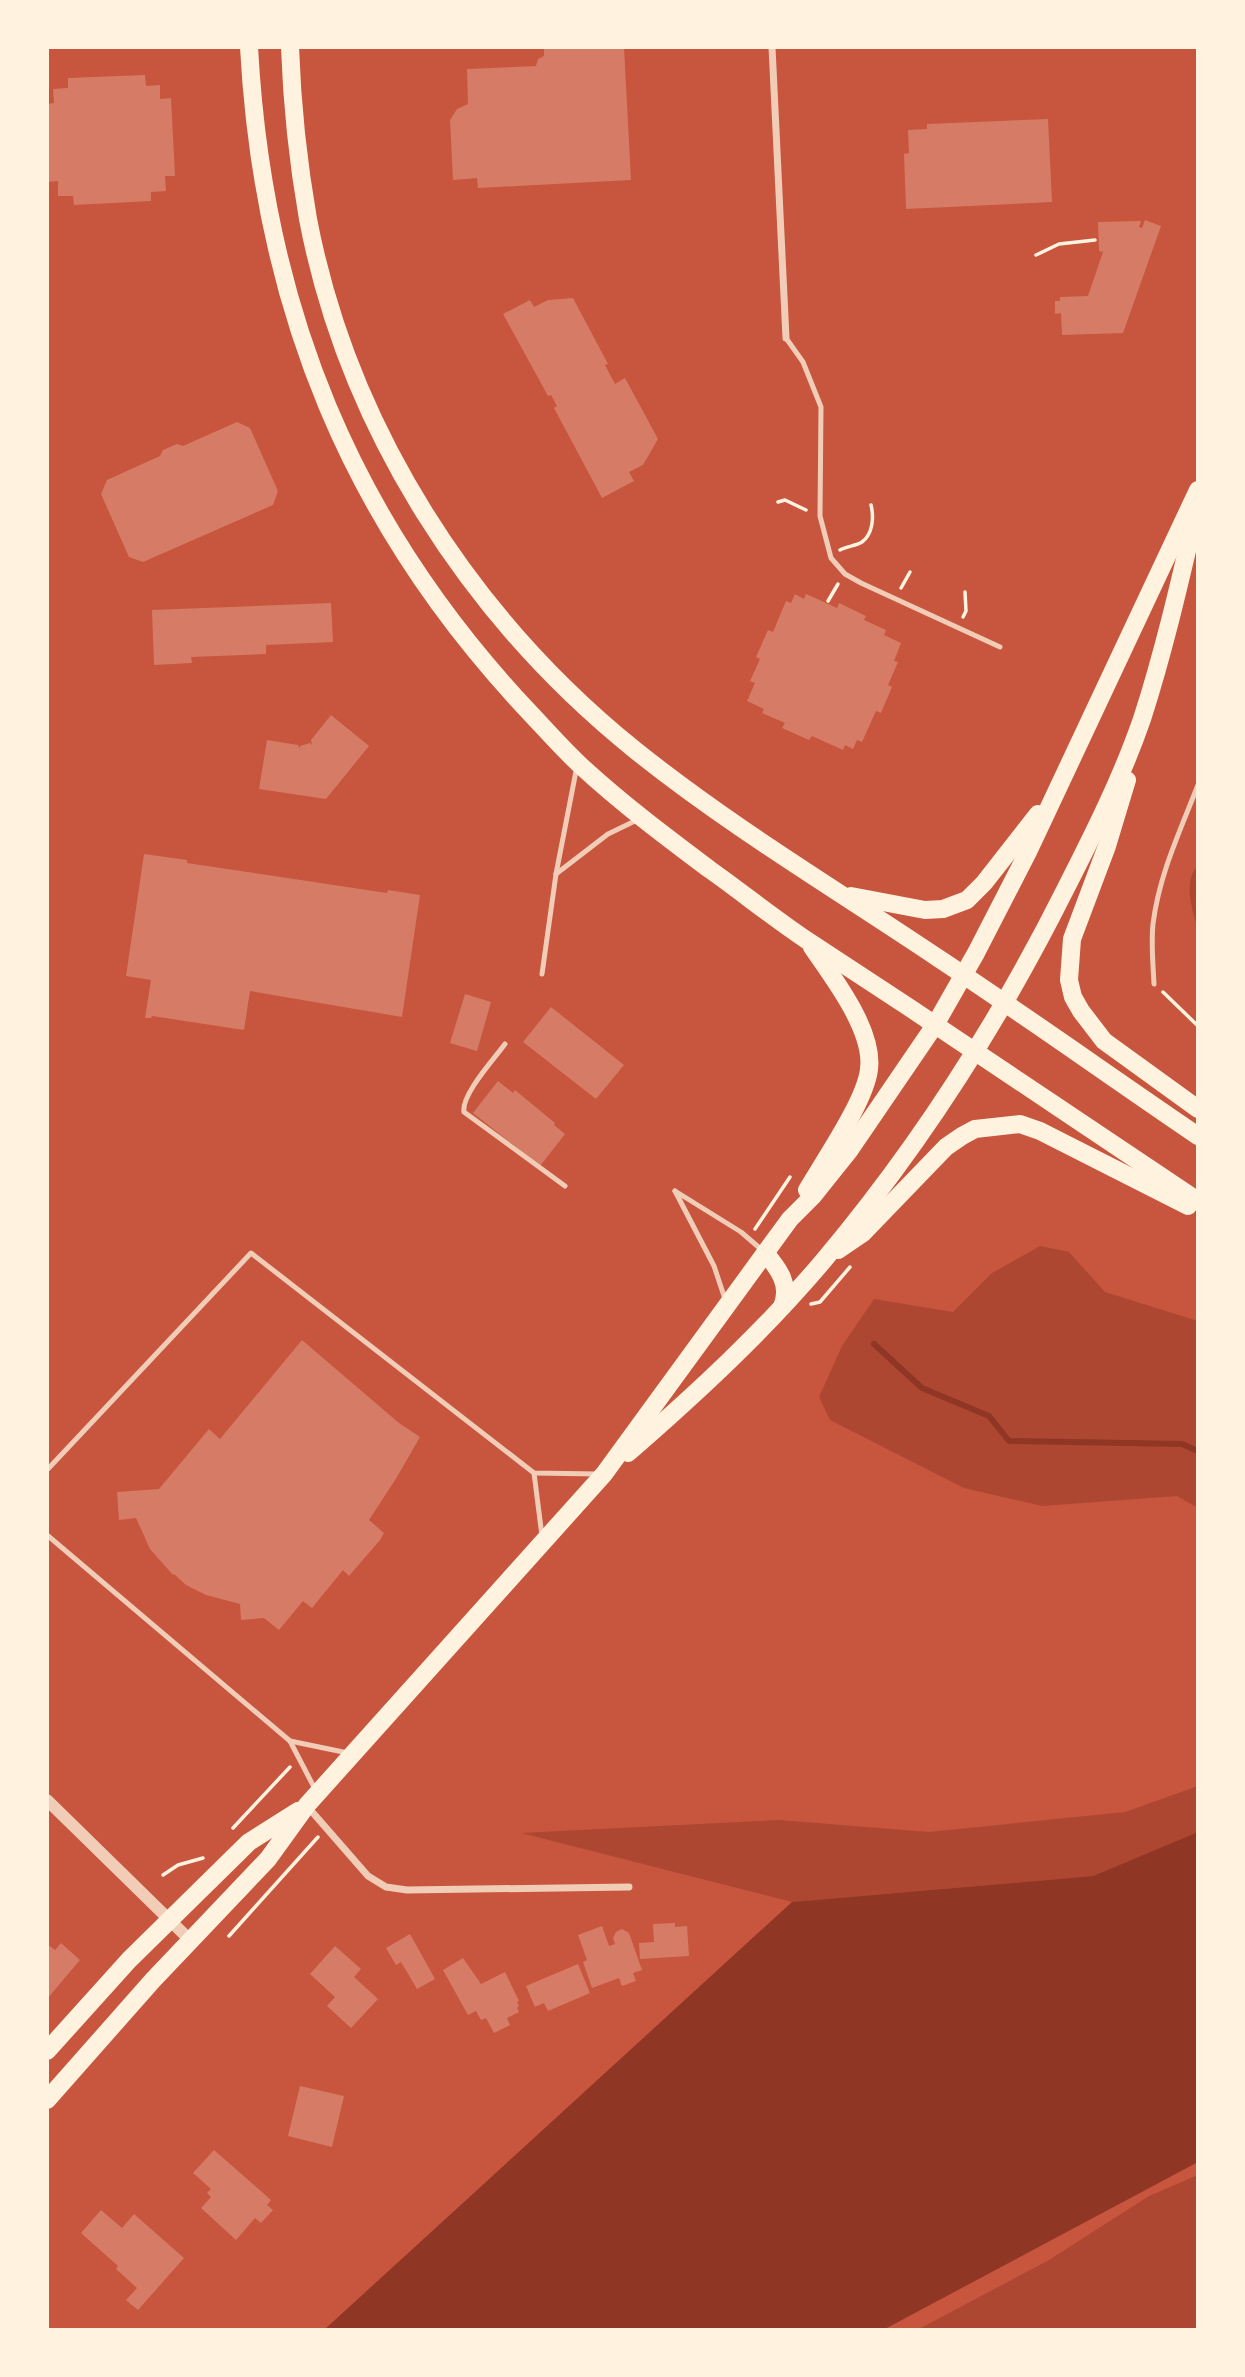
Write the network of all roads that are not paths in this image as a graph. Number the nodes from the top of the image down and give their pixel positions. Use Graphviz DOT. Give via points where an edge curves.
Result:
graph roads {
  1 [pos="249,47"];
  2 [pos="290,47"];
  3 [pos="772,47"];
  4 [pos="786,338"];
  5 [pos="1198,489"];
  6 [pos="1198,502"];
  7 [pos="1196,522"];
  8 [pos="1000,647"];
  9 [pos="1142,719"];
  10 [pos="577,763"];
  11 [pos="1198,785"];
  12 [pos="1058,789"];
  13 [pos="640,818"];
  14 [pos="556,874"];
  15 [pos="839,893"];
  16 [pos="809,942"];
  17 [pos="542,974"];
  18 [pos="964,975"];
  19 [pos="1154,984"];
  20 [pos="1005,1003"];
  21 [pos="935,1024"];
  22 [pos="505,1044"];
  23 [pos="974,1050"];
  24 [pos="1198,1109"];
  25 [pos="1198,1136"];
  26 [pos="565,1186"];
  27 [pos="1198,1201"];
  28 [pos="1198,1211"];
  29 [pos="790,1219"];
  30 [pos="765,1253"];
  31 [pos="824,1260"];
  32 [pos="727,1305"];
  33 [pos="782,1307"];
  34 [pos="47,1471"];
  35 [pos="534,1473"];
  36 [pos="604,1474"];
  37 [pos="47,1535"];
  38 [pos="543,1544"];
  39 [pos="290,1741"];
  40 [pos="354,1754"];
  41 [pos="47,1800"];
  42 [pos="312,1800"];
  43 [pos="629,1887"];
  44 [pos="169,1920"];
  45 [pos="191,1941"];
  46 [pos="47,2051"];
  47 [pos="47,2100"];
  1 -- 10 [label="main road" via="266,204 296,321 335,427 421,580 507,689"];
  2 -- 15 [label="main road" via="309,220 330,304 357,380 391,454 430,522 518,639 595,715 674,780"];
  3 -- 4 [label="street"];
  4 -- 8 [label="lane" via="803,362 821,407 820,516 831,558 861,583"];
  5 -- 12 [label="main road"];
  6 -- 7 [label="main road"];
  7 -- 9 [label="main road"];
  9 -- 20 [label="main road" via="1083,855"];
  9 -- 24 [label="main road" via="1117,817 1072,939 1069,980 1081,1011 1104,1041"];
  10 -- 13 [label="main road"];
  10 -- 14 [label="lane"];
  11 -- 19 [label="lane" via="1157,899"];
  12 -- 15 [label="main road" via="968,900 925,911"];
  12 -- 18 [label="main road"];
  13 -- 14 [label="lane" via="608,834"];
  13 -- 16 [label="main road"];
  14 -- 17 [label="lane"];
  15 -- 18 [label="main road"];
  16 -- 21 [label="main road"];
  16 -- 29 [label="main road" via="848,1002 868,1047 870,1067 851,1115"];
  18 -- 20 [label="main road"];
  18 -- 21 [label="main road"];
  20 -- 23 [label="main road"];
  20 -- 25 [label="main road"];
  21 -- 23 [label="main road"];
  21 -- 29 [label="main road" via="849,1151"];
  22 -- 26 [label="lane" via="468,1094 464,1112"];
  23 -- 27 [label="main road"];
  23 -- 31 [label="main road" via="927,1123"];
  28 -- 31 [label="main road" via="1041,1131 1020,1124 975,1129 946,1147 863,1233"];
  29 -- 30 [label="main road"];
  30 -- 32 [label="main road"];
  30 -- 32 [label="lane" via="675,1191 715,1266"];
  30 -- 33 [label="main road" via="782,1276 786,1298"];
  31 -- 33 [label="main road"];
  32 -- 36 [label="main road"];
  33 -- 36 [label="main road" via="690,1399"];
  34 -- 35 [label="lane" via="250,1253"];
  35 -- 36 [label="lane"];
  35 -- 38 [label="lane"];
  36 -- 38 [label="main road"];
  37 -- 39 [label="lane"];
  38 -- 40 [label="main road"];
  39 -- 40 [label="lane"];
  39 -- 42 [label="lane"];
  40 -- 42 [label="main road"];
  41 -- 44 [label="street"];
  42 -- 43 [label="street" via="327,1828 368,1876 386,1887"];
  42 -- 44 [label="main road" via="249,1842"];
  42 -- 45 [label="main road" via="268,1859"];
  44 -- 45 [label="street"];
  44 -- 46 [label="main road"];
  45 -- 47 [label="main road"];
}
